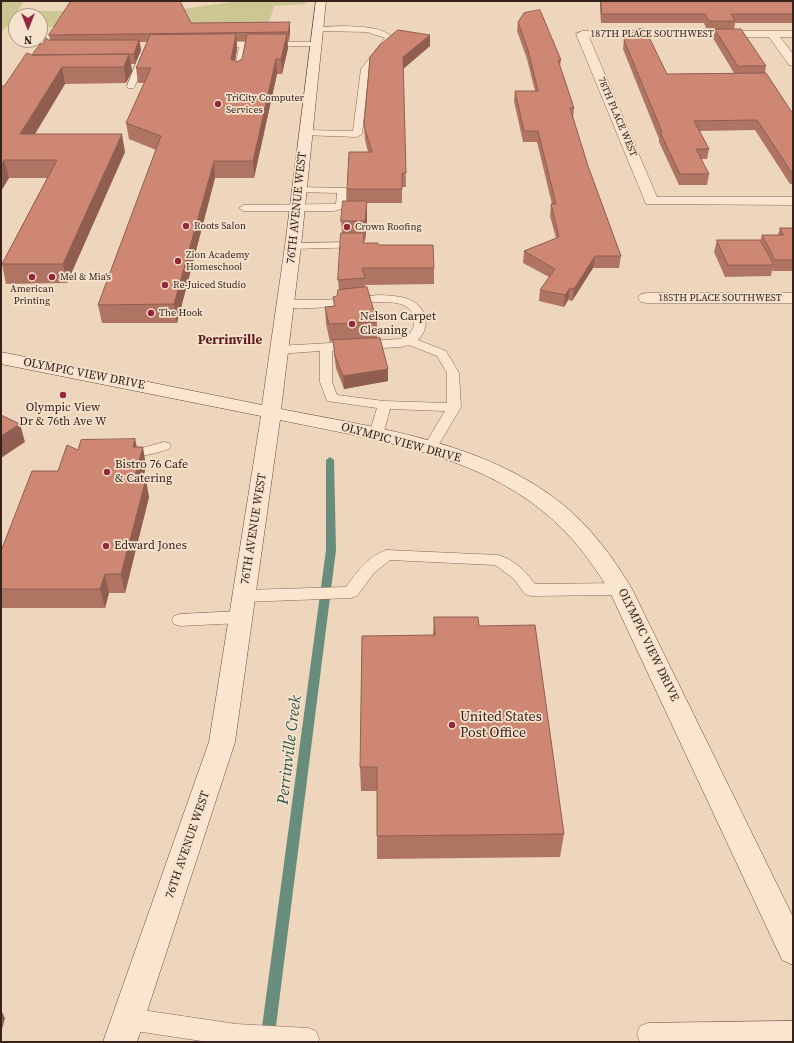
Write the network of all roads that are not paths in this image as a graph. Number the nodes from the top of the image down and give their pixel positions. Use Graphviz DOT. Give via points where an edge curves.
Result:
graph roads {
  1 [pos="321,1"];
  2 [pos="318,28"];
  3 [pos="582,34"];
  4 [pos="772,34"];
  5 [pos="793,34"];
  6 [pos="244,44"];
  7 [pos="316,44"];
  8 [pos="148,45"];
  9 [pos="207,45"];
  10 [pos="793,62"];
  11 [pos="238,74"];
  12 [pos="131,86"];
  13 [pos="305,133"];
  14 [pos="298,190"];
  15 [pos="793,201"];
  16 [pos="244,208"];
  17 [pos="296,208"];
  18 [pos="368,245"];
  19 [pos="293,246"];
  20 [pos="648,298"];
  21 [pos="793,298"];
  22 [pos="284,304"];
  23 [pos="411,340"];
  24 [pos="326,347"];
  25 [pos="278,350"];
  26 [pos="1,358"];
  27 [pos="384,404"];
  28 [pos="454,407"];
  29 [pos="272,412"];
  30 [pos="376,435"];
  31 [pos="164,446"];
  32 [pos="430,448"];
  33 [pos="113,452"];
  34 [pos="620,589"];
  35 [pos="242,607"];
  36 [pos="180,620"];
  37 [pos="793,950"];
  38 [pos="124,1031"];
  39 [pos="793,1032"];
  40 [pos="648,1034"];
  41 [pos="308,1038"];
  1 -- 2 [label="street, 76TH AVENUE WEST"];
  2 -- 7 [label="street, 76TH AVENUE WEST"];
  2 -- 13 [label="lane" via="371,31 385,34 389,38 365,69 357,134"];
  3 -- 4 [label="street, 187TH PLACE SOUTHWEST"];
  3 -- 15 [label="street, 78TH PLACE WEST" via="651,200"];
  4 -- 5 [label="street, 187TH PLACE SOUTHWEST"];
  4 -- 10 [label="street"];
  6 -- 7 [label="lane"];
  6 -- 9 [label="lane"];
  6 -- 11 [label="lane"];
  7 -- 13 [label="street, 76TH AVENUE WEST"];
  8 -- 12 [label="lane" via="134,67"];
  13 -- 14 [label="street, 76TH AVENUE WEST"];
  14 -- 17 [label="street, 76TH AVENUE WEST"];
  14 -- 17 [label="lane" via="342,190 341,206"];
  16 -- 17 [label="lane"];
  17 -- 19 [label="street, 76TH AVENUE WEST"];
  18 -- 19 [label="lane"];
  19 -- 22 [label="street, 76TH AVENUE WEST"];
  20 -- 21 [label="street, 185TH PLACE SOUTHWEST"];
  22 -- 23 [label="lane" via="401,300 410,303 420,315 421,327"];
  22 -- 25 [label="street, 76TH AVENUE WEST"];
  23 -- 24 [label="lane" via="400,344"];
  23 -- 28 [label="lane" via="442,354 453,373"];
  24 -- 25 [label="lane"];
  24 -- 27 [label="lane" via="326,382 332,398"];
  25 -- 29 [label="street, 76TH AVENUE WEST"];
  26 -- 29 [label="street, OLYMPIC VIEW DRIVE"];
  27 -- 28 [label="lane"];
  27 -- 30 [label="lane"];
  28 -- 32 [label="lane"];
  29 -- 30 [label="street, OLYMPIC VIEW DRIVE"];
  29 -- 35 [label="street, 76TH AVENUE WEST"];
  30 -- 32 [label="street, OLYMPIC VIEW DRIVE"];
  31 -- 33 [label="lane" via="143,452"];
  32 -- 34 [label="street, OLYMPIC VIEW DRIVE" via="502,475 542,499 588,541"];
  34 -- 35 [label="lane" via="531,590 519,574 498,560 387,555 368,569 350,592"];
  34 -- 37 [label="street, OLYMPIC VIEW DRIVE"];
  35 -- 36 [label="lane"];
  35 -- 38 [label="street, 76TH AVENUE WEST" via="222,742"];
  38 -- 41 [label="lane"];
  39 -- 40 [label="lane"];
}
